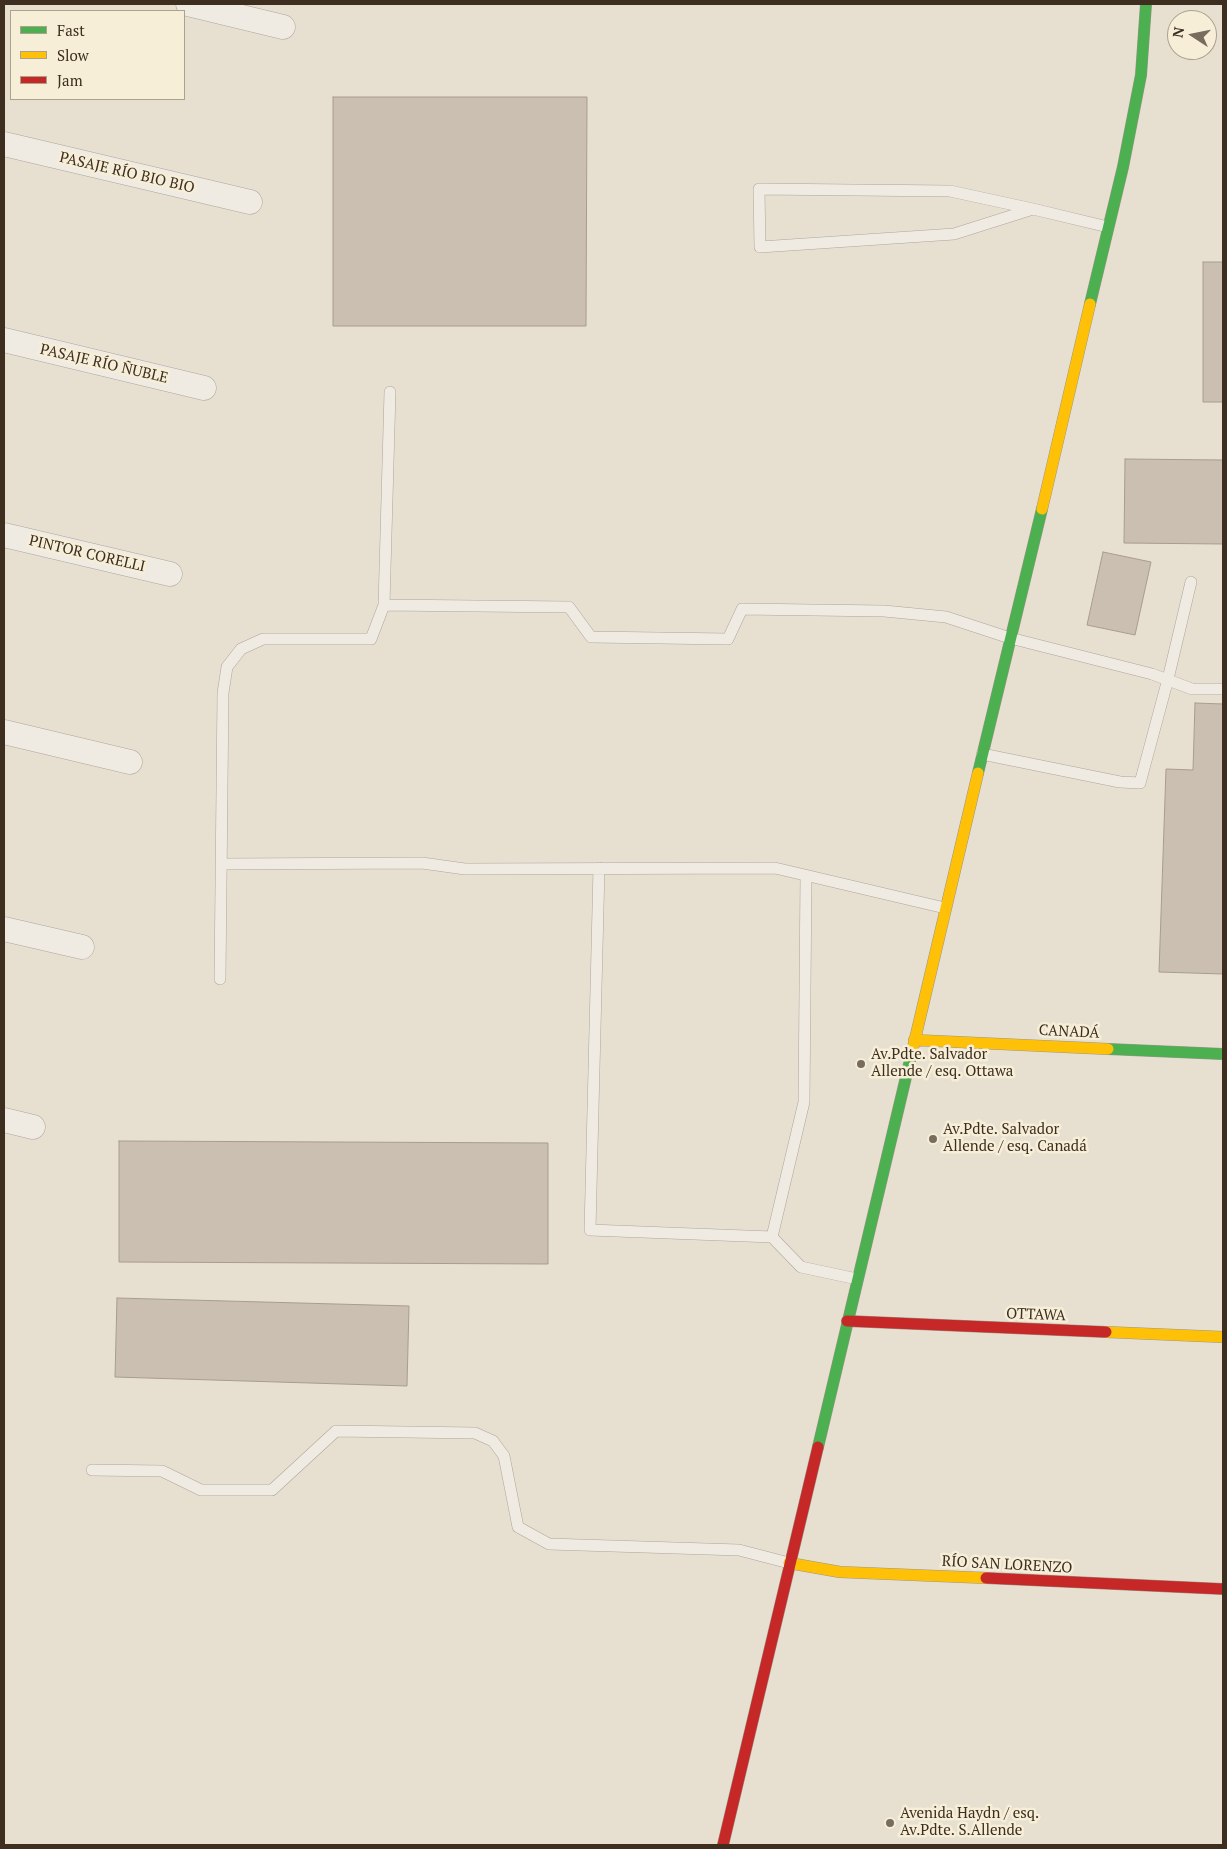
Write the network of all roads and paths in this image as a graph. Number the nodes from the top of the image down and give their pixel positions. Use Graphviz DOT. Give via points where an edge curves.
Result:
graph roads {
  1 [pos="188,4"];
  2 [pos="1146,4"];
  3 [pos="284,27"];
  4 [pos="4,144"];
  5 [pos="250,202"];
  6 [pos="1034,210"];
  7 [pos="1108,227"];
  8 [pos="4,340"];
  9 [pos="204,388"];
  10 [pos="390,392"];
  11 [pos="4,535"];
  12 [pos="170,574"];
  13 [pos="1191,582"];
  14 [pos="384,605"];
  15 [pos="1010,638"];
  16 [pos="1168,679"];
  17 [pos="1223,690"];
  18 [pos="4,732"];
  19 [pos="982,754"];
  20 [pos="130,762"];
  21 [pos="221,864"];
  22 [pos="599,868"];
  23 [pos="806,876"];
  24 [pos="945,908"];
  25 [pos="4,929"];
  26 [pos="82,948"];
  27 [pos="220,979"];
  28 [pos="914,1040"];
  29 [pos="1223,1054"];
  30 [pos="4,1120"];
  31 [pos="33,1127"];
  32 [pos="772,1237"];
  33 [pos="857,1279"];
  34 [pos="847,1321"];
  35 [pos="1223,1337"];
  36 [pos="92,1470"];
  37 [pos="789,1563"];
  38 [pos="1223,1589"];
  39 [pos="723,1845"];
  1 -- 3 [label="street"];
  2 -- 7 [label="main road" via="1141,75"];
  4 -- 5 [label="street, PASAJE RÍO BIO BIO"];
  6 -- 6 [label="lane" via="950,191 759,189 760,247 954,234"];
  6 -- 7 [label="lane"];
  7 -- 15 [label="main road"];
  8 -- 9 [label="street, PASAJE RÍO ÑUBLE"];
  10 -- 14 [label="lane"];
  11 -- 12 [label="street, PINTOR CORELLI"];
  13 -- 16 [label="lane"];
  14 -- 15 [label="lane" via="569,607 591,637 728,639 742,609 884,611 946,617"];
  14 -- 21 [label="lane" via="371,639 263,638 241,649 227,667 223,693"];
  15 -- 16 [label="lane"];
  15 -- 19 [label="main road"];
  16 -- 17 [label="lane" via="1192,689"];
  16 -- 19 [label="lane" via="1140,783 1120,782"];
  18 -- 20 [label="street"];
  19 -- 24 [label="main road"];
  21 -- 22 [label="lane" via="422,863 465,869"];
  21 -- 27 [label="lane"];
  22 -- 23 [label="lane" via="775,868"];
  22 -- 32 [label="lane" via="590,1230"];
  23 -- 24 [label="lane"];
  23 -- 32 [label="lane" via="804,1102"];
  24 -- 28 [label="main road"];
  25 -- 26 [label="street"];
  28 -- 29 [label="main road, CANADÁ"];
  28 -- 33 [label="main road"];
  30 -- 31 [label="street"];
  32 -- 33 [label="lane" via="801,1267"];
  33 -- 34 [label="main road"];
  34 -- 35 [label="main road, OTTAWA"];
  34 -- 37 [label="main road"];
  36 -- 37 [label="lane" via="162,1471 201,1490 272,1490 336,1431 475,1433 493,1441 504,1456 518,1527 549,1544 739,1550"];
  37 -- 38 [label="main road, RÍO SAN LORENZO" via="840,1572"];
  37 -- 39 [label="main road"];
}
